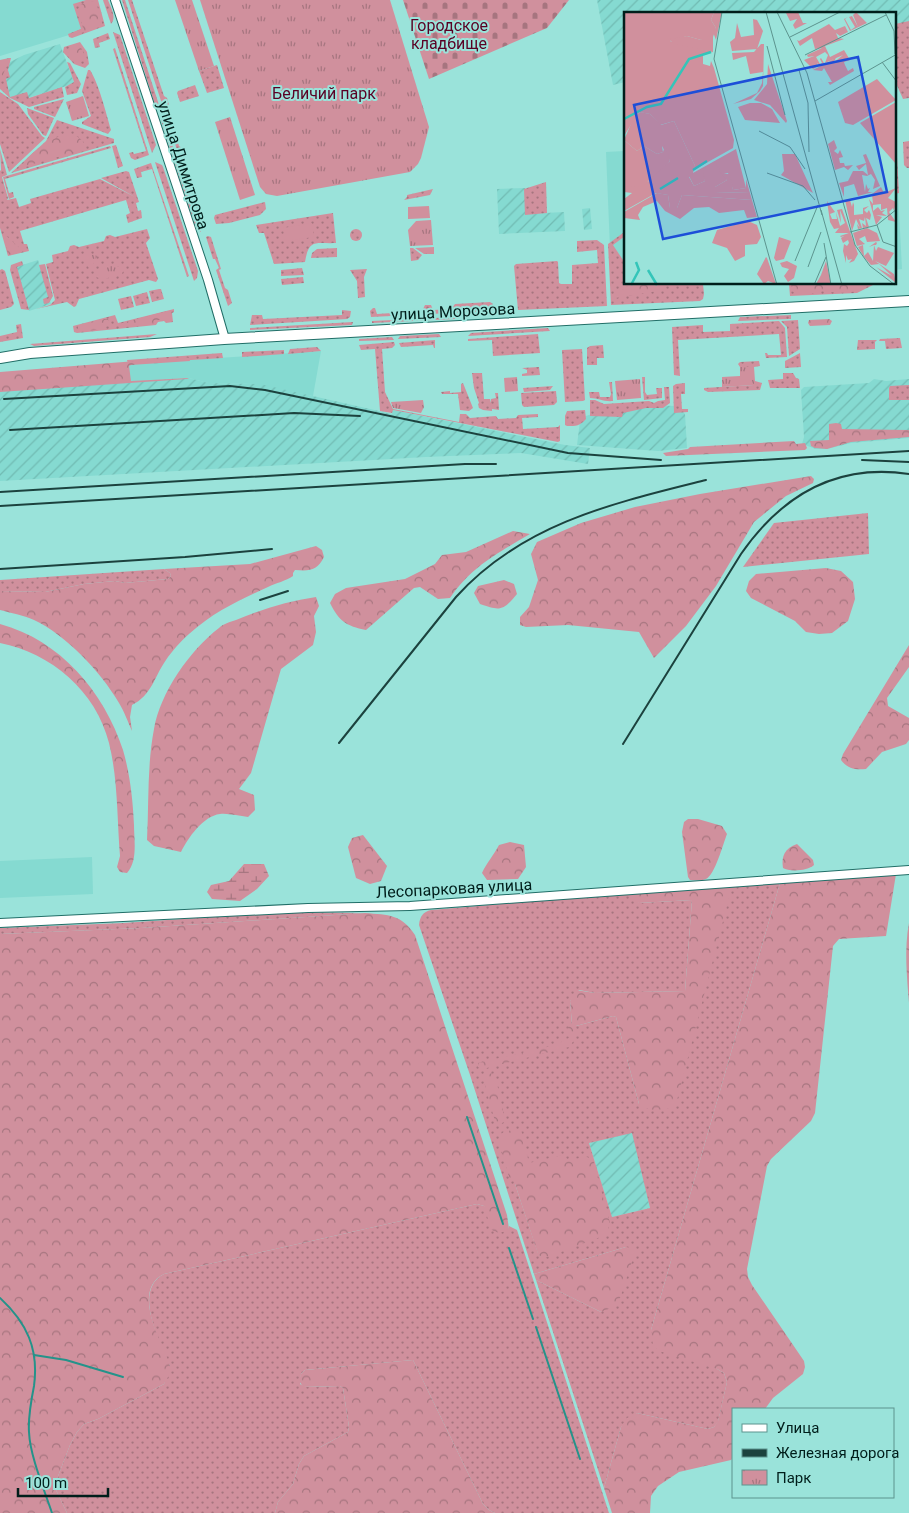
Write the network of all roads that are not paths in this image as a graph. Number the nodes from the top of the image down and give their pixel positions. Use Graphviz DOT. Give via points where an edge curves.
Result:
graph roads {
  1 [pos="115,0"];
  2 [pos="909,301"];
  3 [pos="225,339"];
  4 [pos="0,358"];
  5 [pos="909,870"];
  6 [pos="0,923"];
  1 -- 3 [label="street, улица Димитрова"];
  2 -- 3 [label="main road, улица Морозова"];
  3 -- 4 [label="main road, улица Морозова"];
  5 -- 6 [label="street, Лесопарковая улица" via="410,906"];
}
